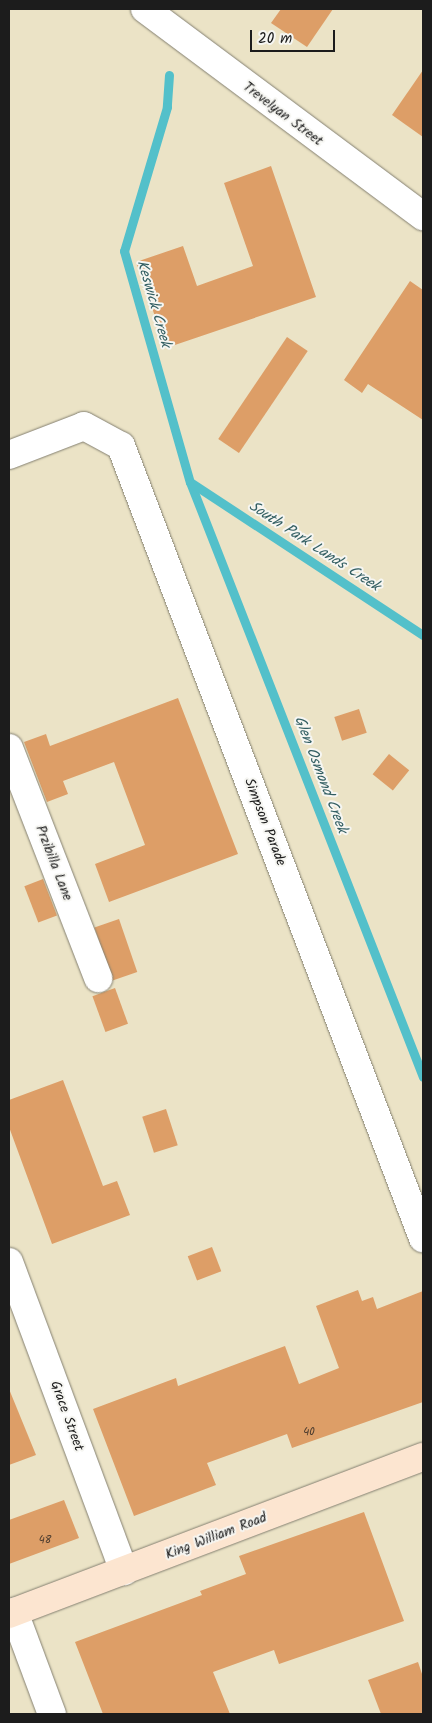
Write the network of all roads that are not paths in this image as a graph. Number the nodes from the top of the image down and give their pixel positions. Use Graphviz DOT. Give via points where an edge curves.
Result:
graph roads {
  1 [pos="151,13"];
  2 [pos="423,216"];
  3 [pos="9,455"];
  4 [pos="9,748"];
  5 [pos="98,978"];
  6 [pos="423,1238"];
  7 [pos="9,1262"];
  8 [pos="423,1457"];
  9 [pos="124,1571"];
  10 [pos="11,1613"];
  11 [pos="52,1714"];
  1 -- 2 [label="street, Trevelyan Street"];
  3 -- 6 [label="street, Simpson Parade" via="84,426 121,446"];
  4 -- 5 [label="street, Przibilla Lane"];
  7 -- 9 [label="street, Grace Street"];
  8 -- 9 [label="main road, King William Road"];
  9 -- 10 [label="main road, King William Road"];
  10 -- 11 [label="street"];
}
